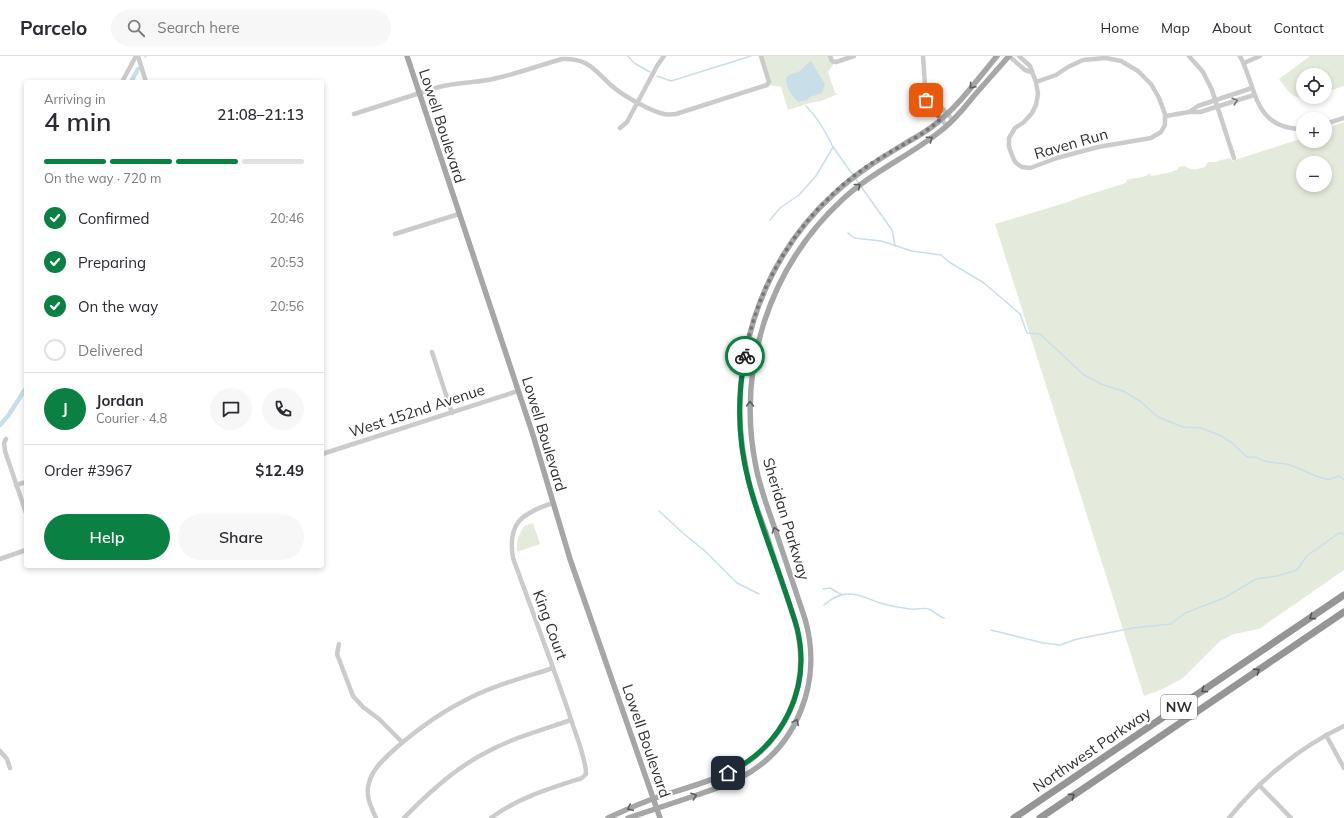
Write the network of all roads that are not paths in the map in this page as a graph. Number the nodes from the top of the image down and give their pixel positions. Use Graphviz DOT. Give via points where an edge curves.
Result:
graph roads {
  1 [pos="137,56"];
  2 [pos="407,56"];
  3 [pos="664,56"];
  4 [pos="761,56"];
  5 [pos="830,56"];
  6 [pos="854,56"];
  7 [pos="923,56"];
  8 [pos="997,56"];
  9 [pos="1009,56"];
  10 [pos="1019,56"];
  11 [pos="1189,56"];
  12 [pos="1240,56"];
  13 [pos="1260,56"];
  14 [pos="1244,64"];
  15 [pos="1031,72"];
  16 [pos="123,80"];
  17 [pos="145,80"];
  18 [pos="1036,82"];
  19 [pos="925,87"];
  20 [pos="1252,88"];
  21 [pos="419,93"];
  22 [pos="1254,95"];
  23 [pos="638,102"];
  24 [pos="1216,104"];
  25 [pos="354,114"];
  26 [pos="947,114"];
  27 [pos="1166,116"];
  28 [pos="1344,118"];
  29 [pos="941,119"];
  30 [pos="953,120"];
  31 [pos="1332,122"];
  32 [pos="947,126"];
  33 [pos="620,128"];
  34 [pos="1296,128"];
  35 [pos="1234,158"];
  36 [pos="459,214"];
  37 [pos="395,234"];
  38 [pos="432,352"];
  39 [pos="518,391"];
  40 [pos="452,413"];
  41 [pos="6,439"];
  42 [pos="324,453"];
  43 [pos="24,483"];
  44 [pos="16,485"];
  45 [pos="553,503"];
  46 [pos="24,507"];
  47 [pos="24,551"];
  48 [pos="0,559"];
  49 [pos="1344,595"];
  50 [pos="1344,612"];
  51 [pos="339,644"];
  52 [pos="553,668"];
  53 [pos="571,720"];
  54 [pos="1344,726"];
  55 [pos="1326,735"];
  56 [pos="402,742"];
  57 [pos="0,751"];
  58 [pos="10,768"];
  59 [pos="1344,768"];
  60 [pos="1259,785"];
  61 [pos="653,798"];
  62 [pos="657,808"];
  63 [pos="376,818"];
  64 [pos="404,818"];
  65 [pos="491,818"];
  66 [pos="608,818"];
  67 [pos="628,818"];
  68 [pos="660,818"];
  69 [pos="1014,818"];
  70 [pos="1040,818"];
  71 [pos="1229,818"];
  72 [pos="1292,818"];
  1 -- 16 [label="street"];
  1 -- 17 [label="street"];
  2 -- 21 [label="main road, Lowell Boulevard"];
  3 -- 23 [label="street"];
  4 -- 23 [label="street" via="769,82 767,85 676,114 662,114"];
  5 -- 6 [label="street" via="832,61 836,62"];
  7 -- 19 [label="street"];
  8 -- 26 [label="main road, Sheridan Parkway, one-way"];
  9 -- 15 [label="street, Raven Run"];
  9 -- 30 [label="main road, Sheridan Parkway"];
  10 -- 15 [label="street, Raven Run" via="1030,66"];
  11 -- 24 [label="street" via="1203,72"];
  12 -- 14 [label="street"];
  13 -- 14 [label="street"];
  14 -- 20 [label="street"];
  15 -- 18 [label="street, Raven Run"];
  18 -- 27 [label="street" via="1083,60 1114,60 1129,65 1146,78 1159,98"];
  18 -- 27 [label="street, Raven Run" via="1038,94 1035,108 1028,118 1015,128 1009,138 1014,160 1022,167 1030,168 1098,147 1157,136 1164,128"];
  19 -- 26 [label="street"];
  19 -- 29 [label="street" via="926,100"];
  20 -- 22 [label="street"];
  20 -- 24 [label="street"];
  21 -- 23 [label="street" via="451,84 497,79 562,58 572,58 592,66 613,87"];
  21 -- 25 [label="street"];
  21 -- 36 [label="main road, Lowell Boulevard"];
  24 -- 22 [label="street, one-way"];
  22 -- 34 [label="street" via="1263,111 1275,121"];
  23 -- 33 [label="street" via="627,122"];
  24 -- 27 [label="street" via="1198,106 1189,112"];
  24 -- 35 [label="street"];
  26 -- 29 [label="main road, Sheridan Parkway"];
  26 -- 30 [label="street"];
  28 -- 31 [label="street"];
  29 -- 32 [label="street"];
  29 -- 61 [label="main road, Sheridan Parkway" via="928,130 869,165 817,210 797,234 760,300 745,352 741,384 741,437 749,483 800,643 800,673 796,695 775,735 748,761 721,776"];
  30 -- 32 [label="main road, Sheridan Parkway"];
  62 -- 32 [label="main road, Sheridan Parkway, one-way" via="723,786 758,767 775,752 798,717 806,695 811,650 805,619 756,469 750,424 750,399 757,347 775,292 803,244 822,220 874,174"];
  36 -- 37 [label="street"];
  36 -- 39 [label="main road, Lowell Boulevard"];
  38 -- 40 [label="street"];
  39 -- 40 [label="street, West 152nd Avenue"];
  39 -- 45 [label="main road, Lowell Boulevard"];
  40 -- 42 [label="street, West 152nd Avenue"];
  41 -- 44 [label="street" via="5,451"];
  43 -- 44 [label="street"];
  44 -- 46 [label="street"];
  45 -- 52 [label="street, King Court" via="527,514 519,521 511,537 513,558"];
  45 -- 61 [label="main road, Lowell Boulevard"];
  47 -- 48 [label="street"];
  49 -- 69 [label="highway, Northwest Parkway / NW, one-way"];
  70 -- 50 [label="highway, Northwest Parkway / NW, one-way"];
  51 -- 56 [label="street" via="337,654 353,696"];
  52 -- 53 [label="street, King Court"];
  52 -- 56 [label="street" via="490,689 462,702 432,719"];
  53 -- 64 [label="street" via="485,753 460,768 435,788"];
  53 -- 65 [label="street, King Court" via="586,774 582,778 535,794"];
  54 -- 55 [label="street"];
  55 -- 59 [label="street"];
  55 -- 60 [label="street" via="1289,758"];
  56 -- 63 [label="street" via="382,761 369,782 368,795"];
  57 -- 58 [label="street"];
  60 -- 71 [label="street"];
  60 -- 72 [label="street"];
  61 -- 62 [label="main road, Lowell Boulevard"];
  61 -- 66 [label="main road, Sheridan Parkway, one-way"];
  62 -- 67 [label="main road, Sheridan Parkway"];
  62 -- 68 [label="main road, Lowell Boulevard"];
}
